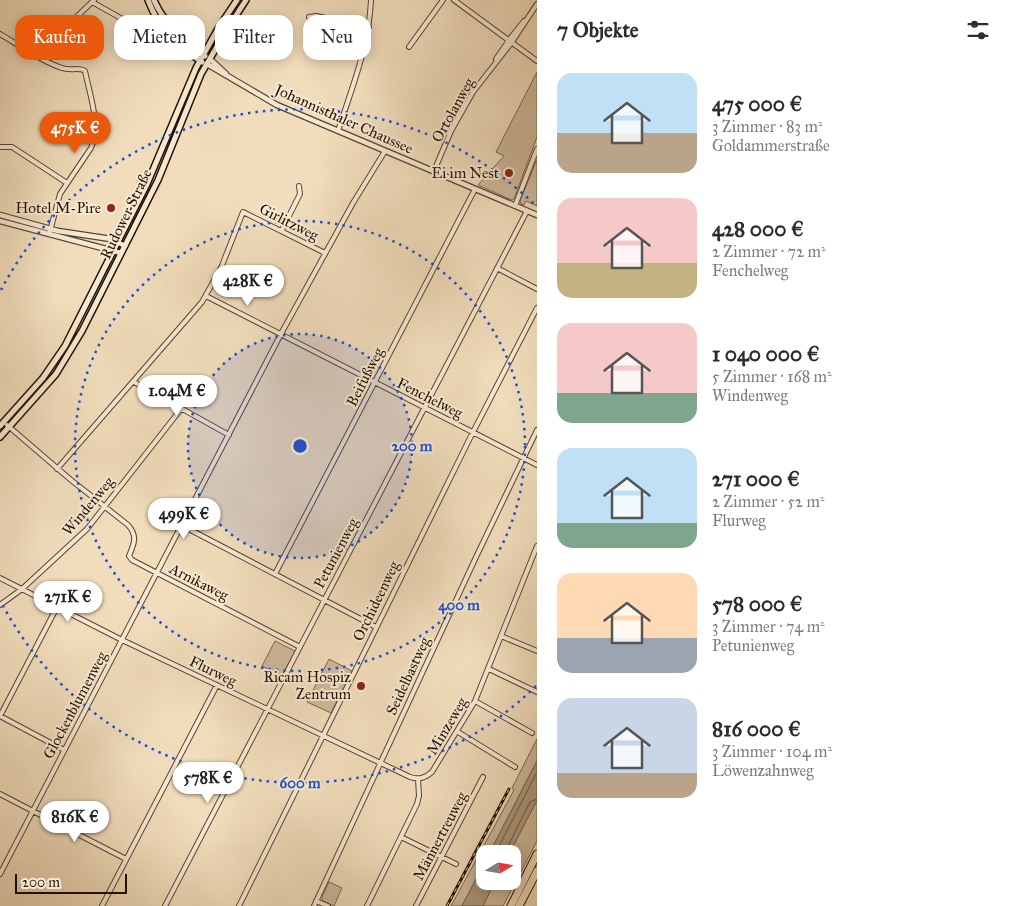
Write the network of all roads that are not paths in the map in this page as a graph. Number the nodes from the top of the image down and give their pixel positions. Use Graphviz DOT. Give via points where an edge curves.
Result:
graph roads {
  1 [pos="148,0"];
  2 [pos="154,0"];
  3 [pos="237,0"];
  4 [pos="246,0"];
  5 [pos="371,0"];
  6 [pos="444,0"];
  7 [pos="454,0"];
  8 [pos="93,1"];
  9 [pos="537,4"];
  10 [pos="79,15"];
  11 [pos="117,15"];
  12 [pos="154,15"];
  13 [pos="162,15"];
  14 [pos="227,15"];
  15 [pos="236,15"];
  16 [pos="370,15"];
  17 [pos="0,34"];
  18 [pos="215,34"];
  19 [pos="510,41"];
  20 [pos="15,43"];
  21 [pos="409,47"];
  22 [pos="215,50"];
  23 [pos="205,52"];
  24 [pos="205,56"];
  25 [pos="46,60"];
  26 [pos="200,60"];
  27 [pos="361,60"];
  28 [pos="537,61"];
  29 [pos="208,62"];
  30 [pos="338,131"];
  31 [pos="0,147"];
  32 [pos="537,148"];
  33 [pos="385,151"];
  34 [pos="160,157"];
  35 [pos="167,160"];
  36 [pos="434,172"];
  37 [pos="67,183"];
  38 [pos="299,186"];
  39 [pos="476,189"];
  40 [pos="515,206"];
  41 [pos="527,211"];
  42 [pos="0,215"];
  43 [pos="537,215"];
  44 [pos="0,221"];
  45 [pos="128,223"];
  46 [pos="135,226"];
  47 [pos="282,230"];
  48 [pos="50,232"];
  49 [pos="118,242"];
  50 [pos="125,246"];
  51 [pos="114,250"];
  52 [pos="325,252"];
  53 [pos="121,253"];
  54 [pos="497,268"];
  55 [pos="100,277"];
  56 [pos="107,281"];
  57 [pos="537,288"];
  58 [pos="206,296"];
  59 [pos="537,308"];
  60 [pos="281,335"];
  61 [pos="65,346"];
  62 [pos="71,350"];
  63 [pos="134,382"];
  64 [pos="375,383"];
  65 [pos="181,408"];
  66 [pos="425,408"];
  67 [pos="2,424"];
  68 [pos="10,427"];
  69 [pos="537,430"];
  70 [pos="473,432"];
  71 [pos="229,434"];
  72 [pos="0,437"];
  73 [pos="522,458"];
  74 [pos="537,465"];
  75 [pos="57,469"];
  76 [pos="104,507"];
  77 [pos="181,525"];
  78 [pos="537,546"];
  79 [pos="157,573"];
  80 [pos="275,574"];
  81 [pos="0,578"];
  82 [pos="22,589"];
  83 [pos="324,600"];
  84 [pos="0,605"];
  85 [pos="57,607"];
  86 [pos="376,627"];
  87 [pos="501,636"];
  88 [pos="122,640"];
  89 [pos="300,647"];
  90 [pos="537,651"];
  91 [pos="488,669"];
  92 [pos="217,685"];
  93 [pos="537,692"];
  94 [pos="475,701"];
  95 [pos="268,710"];
  96 [pos="0,716"];
  97 [pos="458,732"];
  98 [pos="532,733"];
  99 [pos="323,736"];
  100 [pos="64,750"];
  101 [pos="380,763"];
  102 [pos="515,767"];
  103 [pos="483,777"];
  104 [pos="418,779"];
  105 [pos="0,794"];
  106 [pos="33,811"];
  107 [pos="401,837"];
  108 [pos="537,854"];
  109 [pos="441,857"];
  110 [pos="126,859"];
  111 [pos="456,864"];
  112 [pos="537,871"];
  113 [pos="0,874"];
  114 [pos="316,901"];
  115 [pos="102,906"];
  116 [pos="165,906"];
  117 [pos="238,906"];
  118 [pos="314,906"];
  119 [pos="328,906"];
  120 [pos="367,906"];
  121 [pos="416,906"];
  122 [pos="510,906"];
  123 [pos="519,906"];
  1 -- 12 [label="main road, Johannisthaler Chaussee"];
  2 -- 13 [label="main road, Johannisthaler Chaussee"];
  3 -- 14 [label="main road, Rudower Straße"];
  4 -- 15 [label="main road, Rudower Straße"];
  5 -- 16 [label="street"];
  6 -- 21 [label="street"];
  7 -- 19 [label="street"];
  8 -- 10 [label="street"];
  8 -- 11 [label="street"];
  9 -- 19 [label="street, Ortolanweg"];
  17 -- 20 [label="street"];
  18 -- 23 [label="main road, Rudower Straße"];
  19 -- 28 [label="street"];
  19 -- 36 [label="street, Ortolanweg" via="464,107"];
  22 -- 29 [label="main road, Rudower Straße"];
  24 -- 29 [label="main road, Johannisthaler Chaussee"];
  25 -- 37 [label="street" via="62,68 83,69 96,131 91,148"];
  26 -- 29 [label="main road, Johannisthaler Chaussee"];
  26 -- 34 [label="main road, Rudower Straße"];
  27 -- 30 [label="street"];
  29 -- 30 [label="street, Johannisthaler Chaussee" via="277,106"];
  29 -- 35 [label="main road, Rudower Straße"];
  30 -- 33 [label="street, Johannisthaler Chaussee"];
  31 -- 37 [label="street" via="12,147"];
  32 -- 40 [label="street"];
  33 -- 36 [label="street, Johannisthaler Chaussee"];
  33 -- 52 [label="street, Glockenblumenweg"];
  34 -- 35 [label="main road"];
  34 -- 45 [label="main road, Rudower Straße"];
  35 -- 46 [label="main road, Rudower Straße"];
  36 -- 39 [label="street, Johannisthaler Chaussee"];
  37 -- 48 [label="street" via="58,200"];
  38 -- 47 [label="street" via="300,194"];
  39 -- 40 [label="street, Johannisthaler Chaussee"];
  39 -- 64 [label="street, Beifußweg"];
  40 -- 41 [label="street, Johannisthaler Chaussee"];
  41 -- 43 [label="street, Johannisthaler Chaussee"];
  41 -- 54 [label="street, Petunienweg"];
  42 -- 48 [label="street"];
  44 -- 48 [label="street"];
  45 -- 46 [label="main road"];
  45 -- 49 [label="main road, Rudower Straße"];
  46 -- 50 [label="main road, Rudower Straße"];
  47 -- 52 [label="street, Girlitzweg"];
  47 -- 58 [label="street, Girlitzweg" via="242,213 221,268"];
  48 -- 49 [label="street"];
  48 -- 51 [label="street"];
  49 -- 50 [label="street"];
  49 -- 51 [label="main road, Rudower Straße"];
  50 -- 53 [label="main road, Rudower Straße"];
  51 -- 53 [label="street"];
  51 -- 55 [label="main road, Rudower Straße"];
  52 -- 60 [label="street, Glockenblumenweg"];
  53 -- 56 [label="main road, Rudower Straße"];
  54 -- 57 [label="street"];
  54 -- 66 [label="street, Petunienweg"];
  55 -- 56 [label="main road"];
  55 -- 61 [label="main road, Rudower Straße"];
  56 -- 62 [label="main road, Rudower Straße"];
  58 -- 60 [label="street, Fenchelweg"];
  58 -- 63 [label="street"];
  59 -- 70 [label="street, Orchideenweg"];
  60 -- 64 [label="street, Fenchelweg"];
  60 -- 71 [label="street, Glockenblumenweg"];
  61 -- 62 [label="main road"];
  61 -- 67 [label="main road, Rudower Straße" via="43,378"];
  62 -- 68 [label="main road, Rudower Straße" via="56,374"];
  63 -- 65 [label="street"];
  63 -- 75 [label="street"];
  64 -- 66 [label="street, Fenchelweg"];
  64 -- 80 [label="street, Beifußweg"];
  65 -- 71 [label="street"];
  65 -- 76 [label="street, Windenweg"];
  66 -- 70 [label="street, Fenchelweg"];
  66 -- 83 [label="street, Petunienweg"];
  67 -- 68 [label="street, Arnikaweg"];
  68 -- 72 [label="main road, Rudower Straße"];
  68 -- 75 [label="street, Arnikaweg"];
  69 -- 73 [label="street, Seidelbastweg"];
  70 -- 73 [label="street, Fenchelweg"];
  70 -- 86 [label="street, Orchideenweg"];
  71 -- 77 [label="street, Glockenblumenweg"];
  73 -- 74 [label="street, Fenchelweg"];
  73 -- 101 [label="street, Seidelbastweg"];
  75 -- 76 [label="street, Arnikaweg"];
  76 -- 79 [label="street, Arnikaweg" via="132,530 135,542 130,559"];
  76 -- 82 [label="street, Windenweg" via="87,529"];
  77 -- 79 [label="street, Glockenblumenweg"];
  77 -- 80 [label="street"];
  78 -- 87 [label="street, Minzeweg"];
  79 -- 88 [label="street, Glockenblumenweg"];
  79 -- 89 [label="street, Arnikaweg"];
  80 -- 83 [label="street"];
  81 -- 82 [label="street, Flurweg"];
  82 -- 84 [label="street, Windenweg"];
  82 -- 85 [label="street, Flurweg"];
  83 -- 86 [label="street"];
  83 -- 89 [label="street, Petunienweg"];
  85 -- 88 [label="street, Flurweg"];
  85 -- 96 [label="street"];
  86 -- 99 [label="street, Orchideenweg"];
  87 -- 90 [label="street"];
  87 -- 91 [label="street, Minzeweg"];
  88 -- 92 [label="street, Flurweg"];
  88 -- 100 [label="street, Glockenblumenweg"];
  89 -- 95 [label="street, Petunienweg"];
  91 -- 93 [label="street"];
  91 -- 94 [label="street, Minzeweg"];
  92 -- 95 [label="street, Flurweg"];
  92 -- 110 [label="street"];
  94 -- 97 [label="street, Minzeweg"];
  94 -- 98 [label="street"];
  95 -- 99 [label="street, Flurweg"];
  95 -- 116 [label="street, Petunienweg"];
  96 -- 100 [label="street"];
  97 -- 102 [label="street"];
  97 -- 104 [label="street, Minzeweg" via="432,772"];
  99 -- 101 [label="street, Flurweg"];
  99 -- 117 [label="street, Orchideenweg"];
  100 -- 106 [label="street, Glockenblumenweg"];
  101 -- 104 [label="street, Flurweg"];
  101 -- 114 [label="street, Seidelbastweg"];
  103 -- 109 [label="street, Männertreuweg"];
  104 -- 107 [label="street" via="418,802"];
  105 -- 106 [label="street"];
  106 -- 110 [label="street"];
  106 -- 113 [label="street, Glockenblumenweg"];
  107 -- 109 [label="street"];
  107 -- 120 [label="street"];
  108 -- 122 [label="highway"];
  109 -- 111 [label="street"];
  109 -- 121 [label="street, Männertreuweg"];
  110 -- 115 [label="street"];
  112 -- 123 [label="highway"];
  114 -- 118 [label="street, Seidelbastweg"];
  114 -- 119 [label="street"];
}
